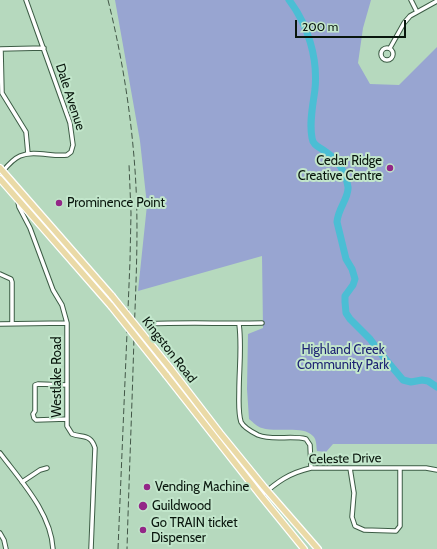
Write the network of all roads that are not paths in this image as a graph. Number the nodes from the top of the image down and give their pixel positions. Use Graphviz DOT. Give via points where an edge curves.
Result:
graph roads {
  1 [pos="26,0"];
  2 [pos="411,0"];
  3 [pos="437,1"];
  4 [pos="416,12"];
  5 [pos="44,48"];
  6 [pos="390,48"];
  7 [pos="0,49"];
  8 [pos="1,93"];
  9 [pos="28,154"];
  10 [pos="1,169"];
  11 [pos="0,179"];
  12 [pos="18,199"];
  13 [pos="0,274"];
  14 [pos="12,323"];
  15 [pos="67,323"];
  16 [pos="262,323"];
  17 [pos="0,324"];
  18 [pos="148,324"];
  19 [pos="239,324"];
  20 [pos="67,385"];
  21 [pos="67,419"];
  22 [pos="0,453"];
  23 [pos="47,468"];
  24 [pos="311,468"];
  25 [pos="350,468"];
  26 [pos="400,469"];
  27 [pos="437,470"];
  28 [pos="22,482"];
  29 [pos="267,491"];
  30 [pos="260,496"];
  31 [pos="0,533"];
  32 [pos="6,549"];
  33 [pos="53,549"];
  34 [pos="91,549"];
  35 [pos="304,549"];
  36 [pos="318,549"];
  1 -- 5 [label="street, Dale Avenue"];
  2 -- 4 [label="street"];
  3 -- 4 [label="street"];
  4 -- 6 [label="street" via="404,23"];
  5 -- 7 [label="street"];
  5 -- 9 [label="street, Dale Avenue" via="73,133 73,145 71,152 67,154"];
  7 -- 8 [label="street"];
  8 -- 9 [label="street" via="26,132"];
  9 -- 10 [label="street, Dale Avenue" via="20,156"];
  10 -- 29 [label="main road, Kingston Road, bridge" via="112,296"];
  11 -- 12 [label="main road, Kingston Road"];
  12 -- 15 [label="street, Westlake Road" via="19,207 30,228 53,290 62,305"];
  12 -- 30 [label="main road, Kingston Road, bridge" via="111,306"];
  13 -- 14 [label="street" via="12,282"];
  14 -- 15 [label="street"];
  14 -- 17 [label="street"];
  15 -- 20 [label="street, Westlake Road"];
  16 -- 19 [label="street"];
  18 -- 19 [label="street"];
  19 -- 24 [label="street" via="239,403 242,423 259,435 306,439 310,445"];
  20 -- 21 [label="street, Westlake Road"];
  20 -- 21 [label="street" via="35,385 33,414 36,420"];
  21 -- 34 [label="street, Westlake Road" via="67,426 72,434 89,438 95,448"];
  22 -- 28 [label="street"];
  23 -- 28 [label="street"];
  24 -- 25 [label="street, Celeste Drive"];
  24 -- 29 [label="street, Celeste Drive" via="283,478"];
  25 -- 26 [label="street, Celeste Drive"];
  25 -- 26 [label="street" via="354,493 352,518 355,526 364,530 396,532 400,526"];
  26 -- 27 [label="street, Celeste Drive"];
  28 -- 33 [label="street" via="43,514 51,532"];
  29 -- 30 [label="street, Celeste Drive"];
  29 -- 36 [label="main road, Kingston Road"];
  30 -- 35 [label="main road, Kingston Road"];
  31 -- 32 [label="street"];
}
